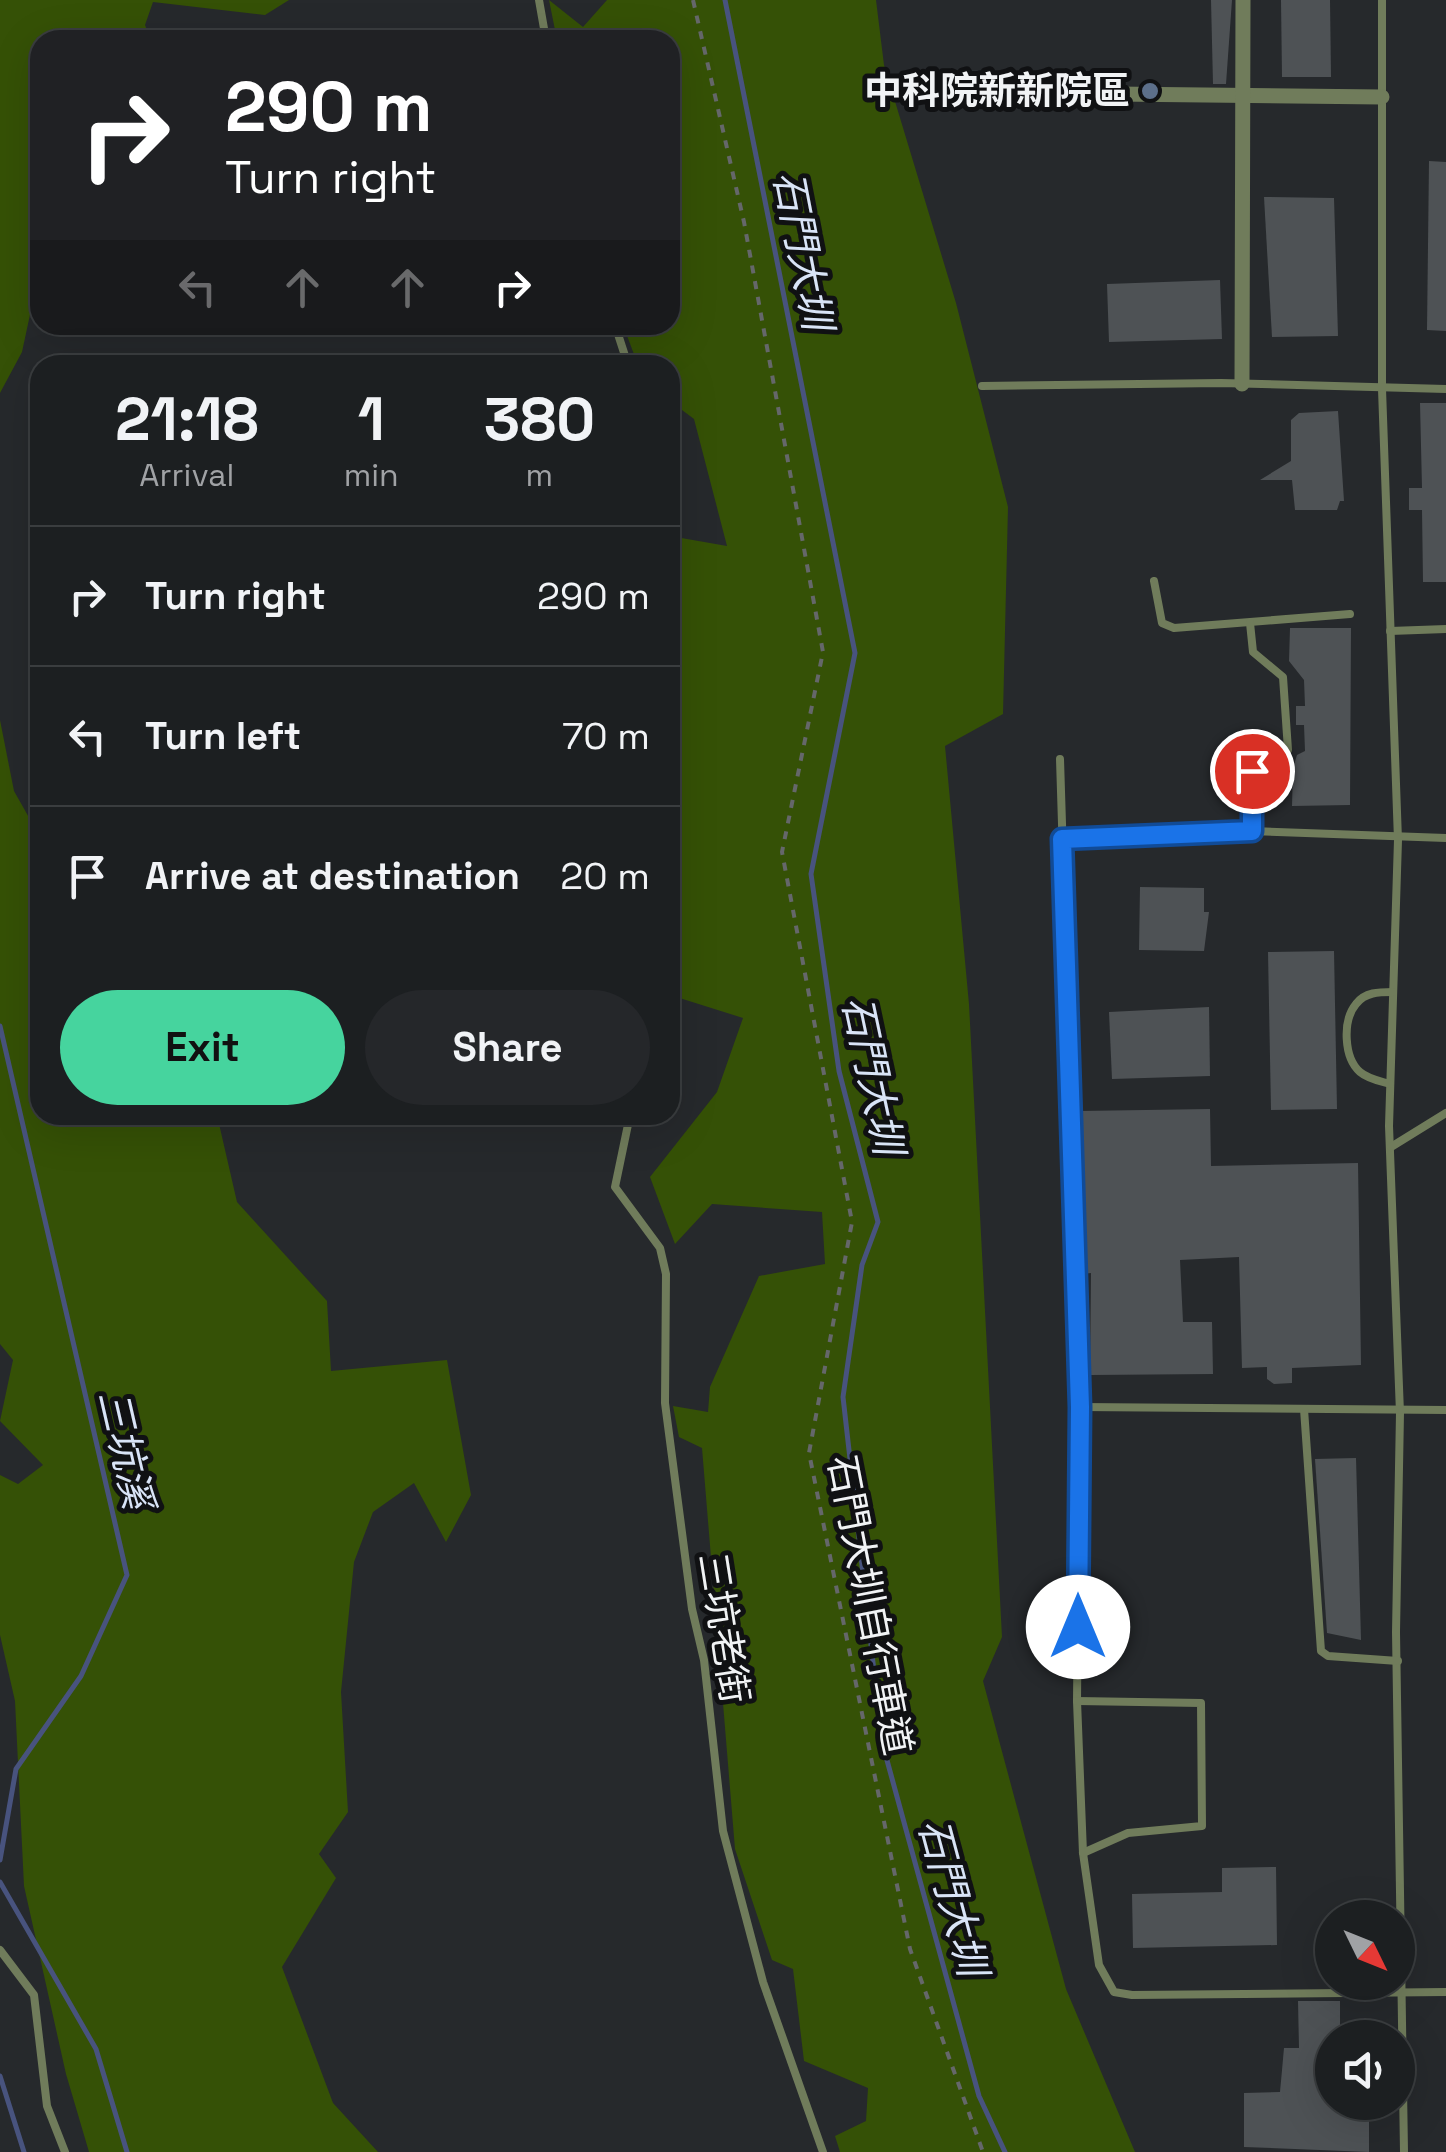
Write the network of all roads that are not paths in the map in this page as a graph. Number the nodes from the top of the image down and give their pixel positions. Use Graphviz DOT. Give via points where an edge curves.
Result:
graph roads {
  1 [pos="539,0"];
  2 [pos="1243,0"];
  3 [pos="1382,0"];
  4 [pos="544,30"];
  5 [pos="1026,93"];
  6 [pos="1243,96"];
  7 [pos="1382,97"];
  8 [pos="1242,384"];
  9 [pos="982,386"];
  10 [pos="1446,388"];
  11 [pos="1382,389"];
  12 [pos="1154,581"];
  13 [pos="1350,614"];
  14 [pos="1250,623"];
  15 [pos="1446,629"];
  16 [pos="1390,631"];
  17 [pos="1060,759"];
  18 [pos="1252,831"];
  19 [pos="1446,838"];
  20 [pos="1062,839"];
  21 [pos="1398,840"];
  22 [pos="1393,992"];
  23 [pos="1390,1084"];
  24 [pos="1446,1113"];
  25 [pos="628,1125"];
  26 [pos="1391,1147"];
  27 [pos="1080,1407"];
  28 [pos="1304,1409"];
  29 [pos="1446,1410"];
  30 [pos="1400,1413"];
  31 [pos="1398,1661"];
  32 [pos="1077,1700"];
  33 [pos="1083,1853"];
  34 [pos="1401,1900"];
  35 [pos="0,1950"];
  36 [pos="1446,1992"];
  37 [pos="1315,1993"];
  38 [pos="1415,1993"];
  39 [pos="1402,2000"];
  40 [pos="66,2152"];
  41 [pos="823,2152"];
  42 [pos="1404,2152"];
  1 -- 4 [label="lane"];
  2 -- 6 [label="street"];
  3 -- 7 [label="lane"];
  5 -- 6 [label="street"];
  6 -- 7 [label="street"];
  6 -- 8 [label="street"];
  7 -- 11 [label="lane"];
  8 -- 9 [label="lane"];
  8 -- 11 [label="lane"];
  10 -- 11 [label="lane"];
  11 -- 16 [label="lane"];
  12 -- 14 [label="lane" via="1162,623"];
  13 -- 14 [label="lane"];
  14 -- 18 [label="lane" via="1253,652 1286,688 1288,750 1272,767 1252,771"];
  15 -- 16 [label="lane"];
  16 -- 21 [label="lane"];
  17 -- 20 [label="lane"];
  18 -- 20 [label="lane"];
  18 -- 21 [label="lane"];
  19 -- 21 [label="lane"];
  20 -- 27 [label="lane"];
  21 -- 22 [label="lane"];
  22 -- 23 [label="lane"];
  22 -- 23 [label="lane" via="1372,992 1355,1005 1348,1026 1348,1057 1362,1074"];
  23 -- 26 [label="lane"];
  24 -- 26 [label="lane"];
  25 -- 41 [label="lane, 三坑老街" via="616,1187 660,1248 666,1274 665,1403 723,1831 764,1982"];
  26 -- 30 [label="lane"];
  27 -- 28 [label="lane"];
  27 -- 32 [label="lane"];
  28 -- 30 [label="lane"];
  28 -- 31 [label="lane" via="1321,1650"];
  29 -- 30 [label="lane"];
  30 -- 31 [label="lane"];
  31 -- 34 [label="lane"];
  32 -- 33 [label="lane"];
  32 -- 33 [label="lane" via="1201,1703 1202,1826 1128,1833"];
  33 -- 37 [label="lane" via="1099,1966 1114,1992"];
  35 -- 40 [label="lane" via="34,1996 48,2106"];
  36 -- 38 [label="lane"];
  39 -- 42 [label="lane"];
}
